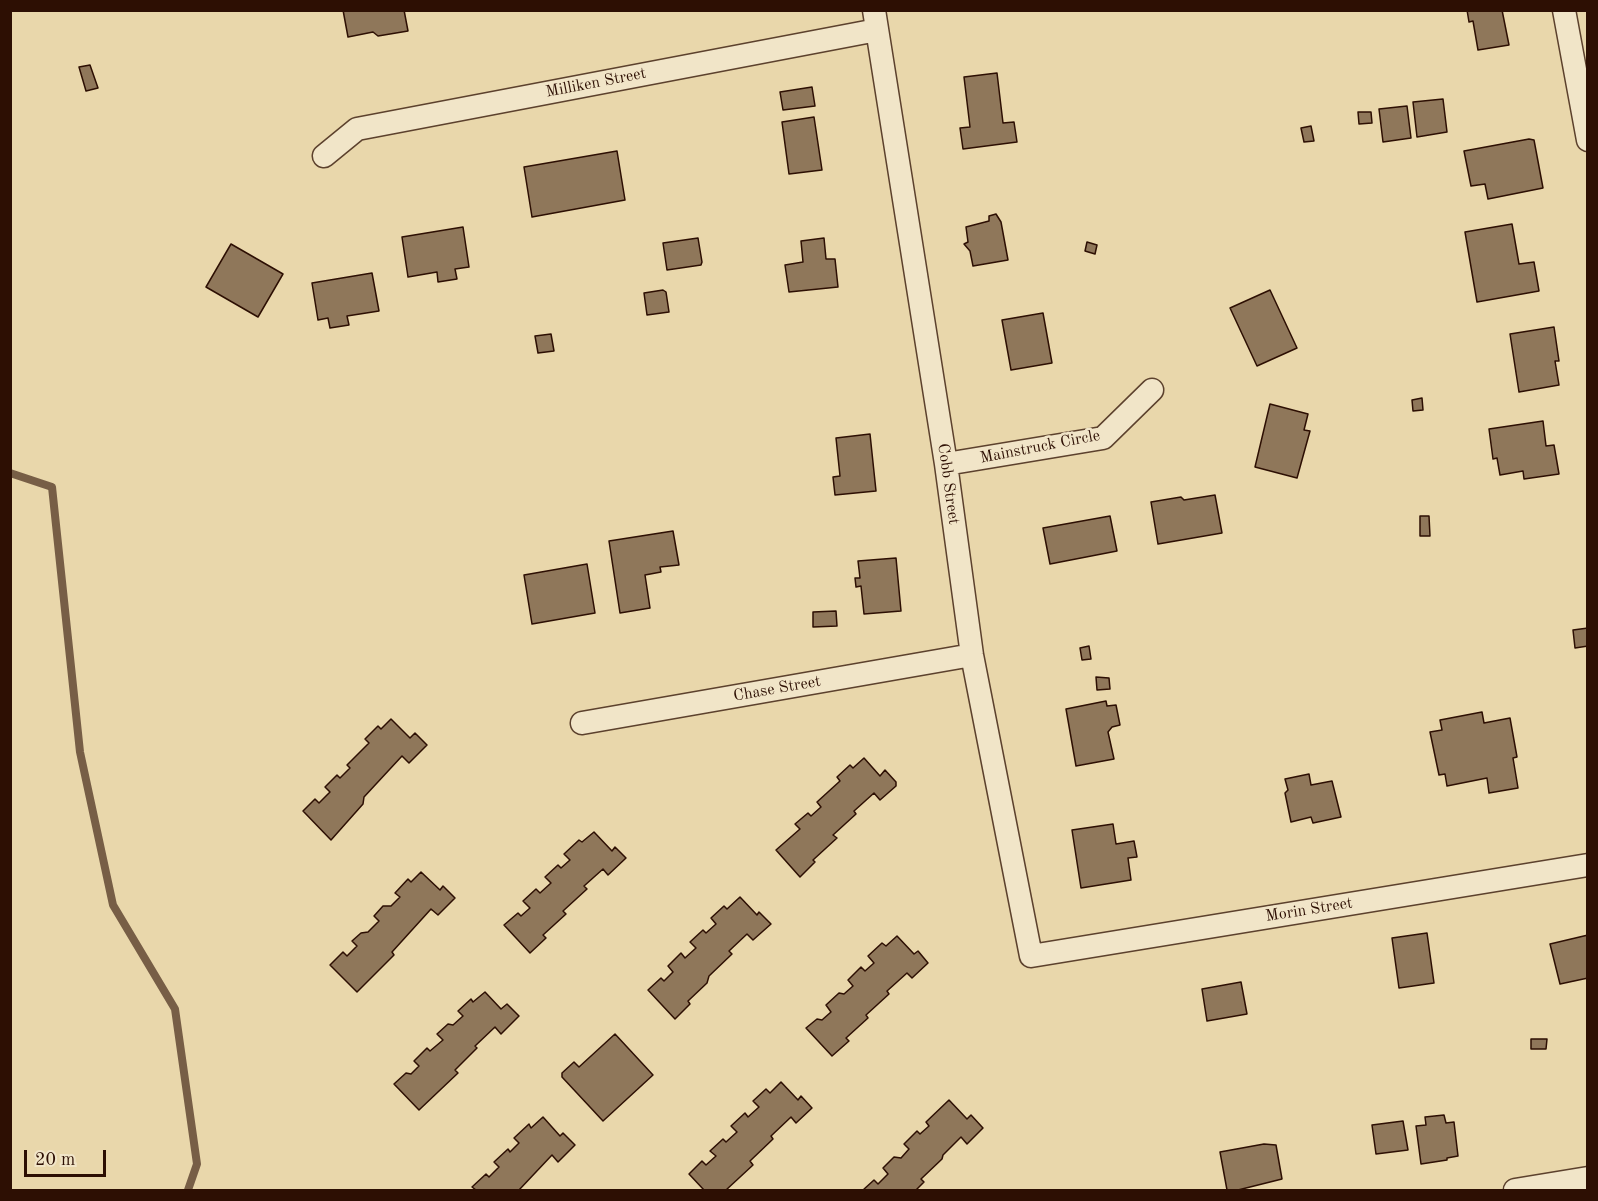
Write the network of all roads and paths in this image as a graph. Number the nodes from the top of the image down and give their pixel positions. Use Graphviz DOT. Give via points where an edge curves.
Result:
graph roads {
  1 [pos="1564,10"];
  2 [pos="875,20"];
  3 [pos="1587,140"];
  4 [pos="324,156"];
  5 [pos="1152,390"];
  6 [pos="946,464"];
  7 [pos="972,655"];
  8 [pos="582,723"];
  9 [pos="1587,865"];
  10 [pos="1031,956"];
  11 [pos="1587,1178"];
  12 [pos="1515,1191"];
  1 -- 3 [label="street"];
  2 -- 4 [label="street, Milliken Street" via="357,129"];
  2 -- 6 [label="street, Cobb Street"];
  5 -- 6 [label="street, Mainstruck Circle" via="1103,438"];
  6 -- 7 [label="street, Cobb Street"];
  7 -- 8 [label="street, Chase Street"];
  7 -- 10 [label="street, Cobb Street"];
  9 -- 10 [label="street, Morin Street"];
  11 -- 12 [label="street"];
}
